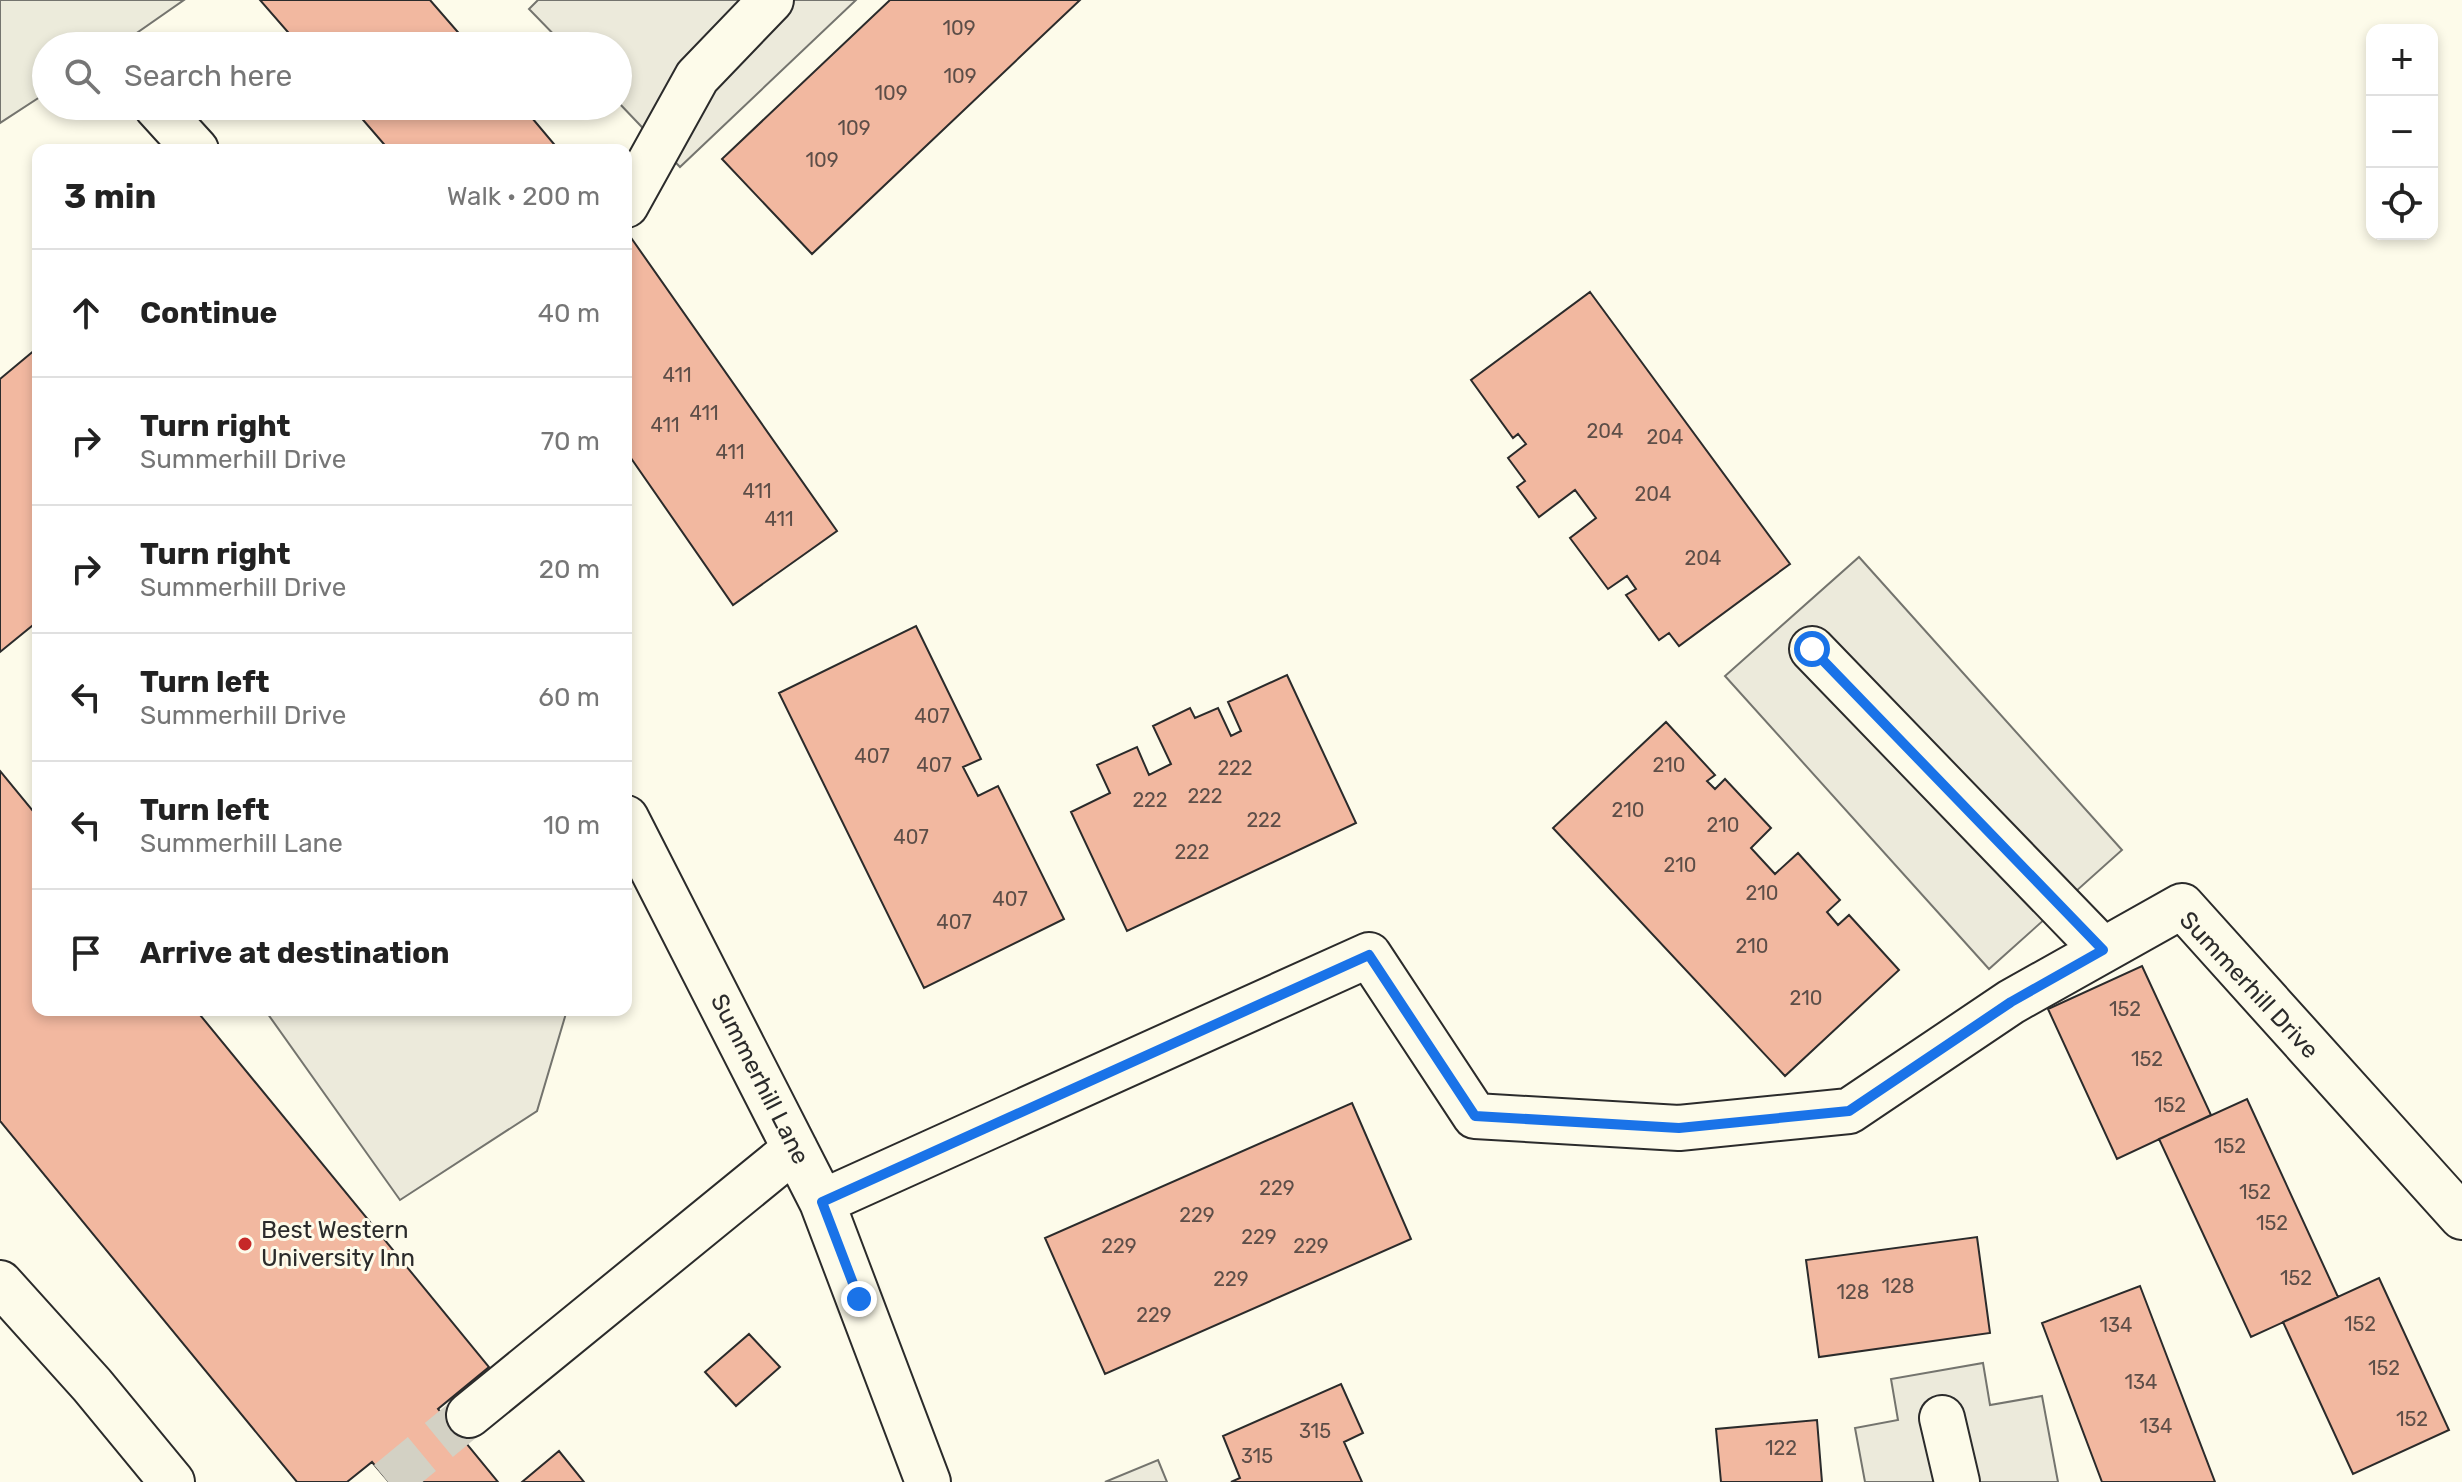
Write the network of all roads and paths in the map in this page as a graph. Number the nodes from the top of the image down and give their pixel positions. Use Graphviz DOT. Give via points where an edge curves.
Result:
graph roads {
  1 [pos="771,0"];
  2 [pos="169,120"];
  3 [pos="191,144"];
  4 [pos="632,194"];
  5 [pos="1812,649"];
  6 [pos="632,830"];
  7 [pos="2103,950"];
  8 [pos="795,1149"];
  9 [pos="822,1202"];
  10 [pos="2462,1217"];
  11 [pos="0,1283"];
  12 [pos="469,1415"];
  13 [pos="1942,1418"];
  14 [pos="172,1482"];
  15 [pos="928,1482"];
  16 [pos="1957,1482"];
  1 -- 4 [label="street" via="697,77"];
  2 -- 3 [label="street"];
  5 -- 7 [label="street"];
  6 -- 8 [label="street, Summerhill Lane"];
  7 -- 9 [label="street, Summerhill Drive" via="2011,1002 1849,1111 1679,1128 1475,1116 1369,955"];
  7 -- 10 [label="street, Summerhill Drive" via="2182,906"];
  8 -- 9 [label="street, Summerhill Lane"];
  8 -- 12 [label="street"];
  9 -- 15 [label="street, Summerhill Lane"];
  11 -- 14 [label="street"];
  13 -- 16 [label="street"];
}
